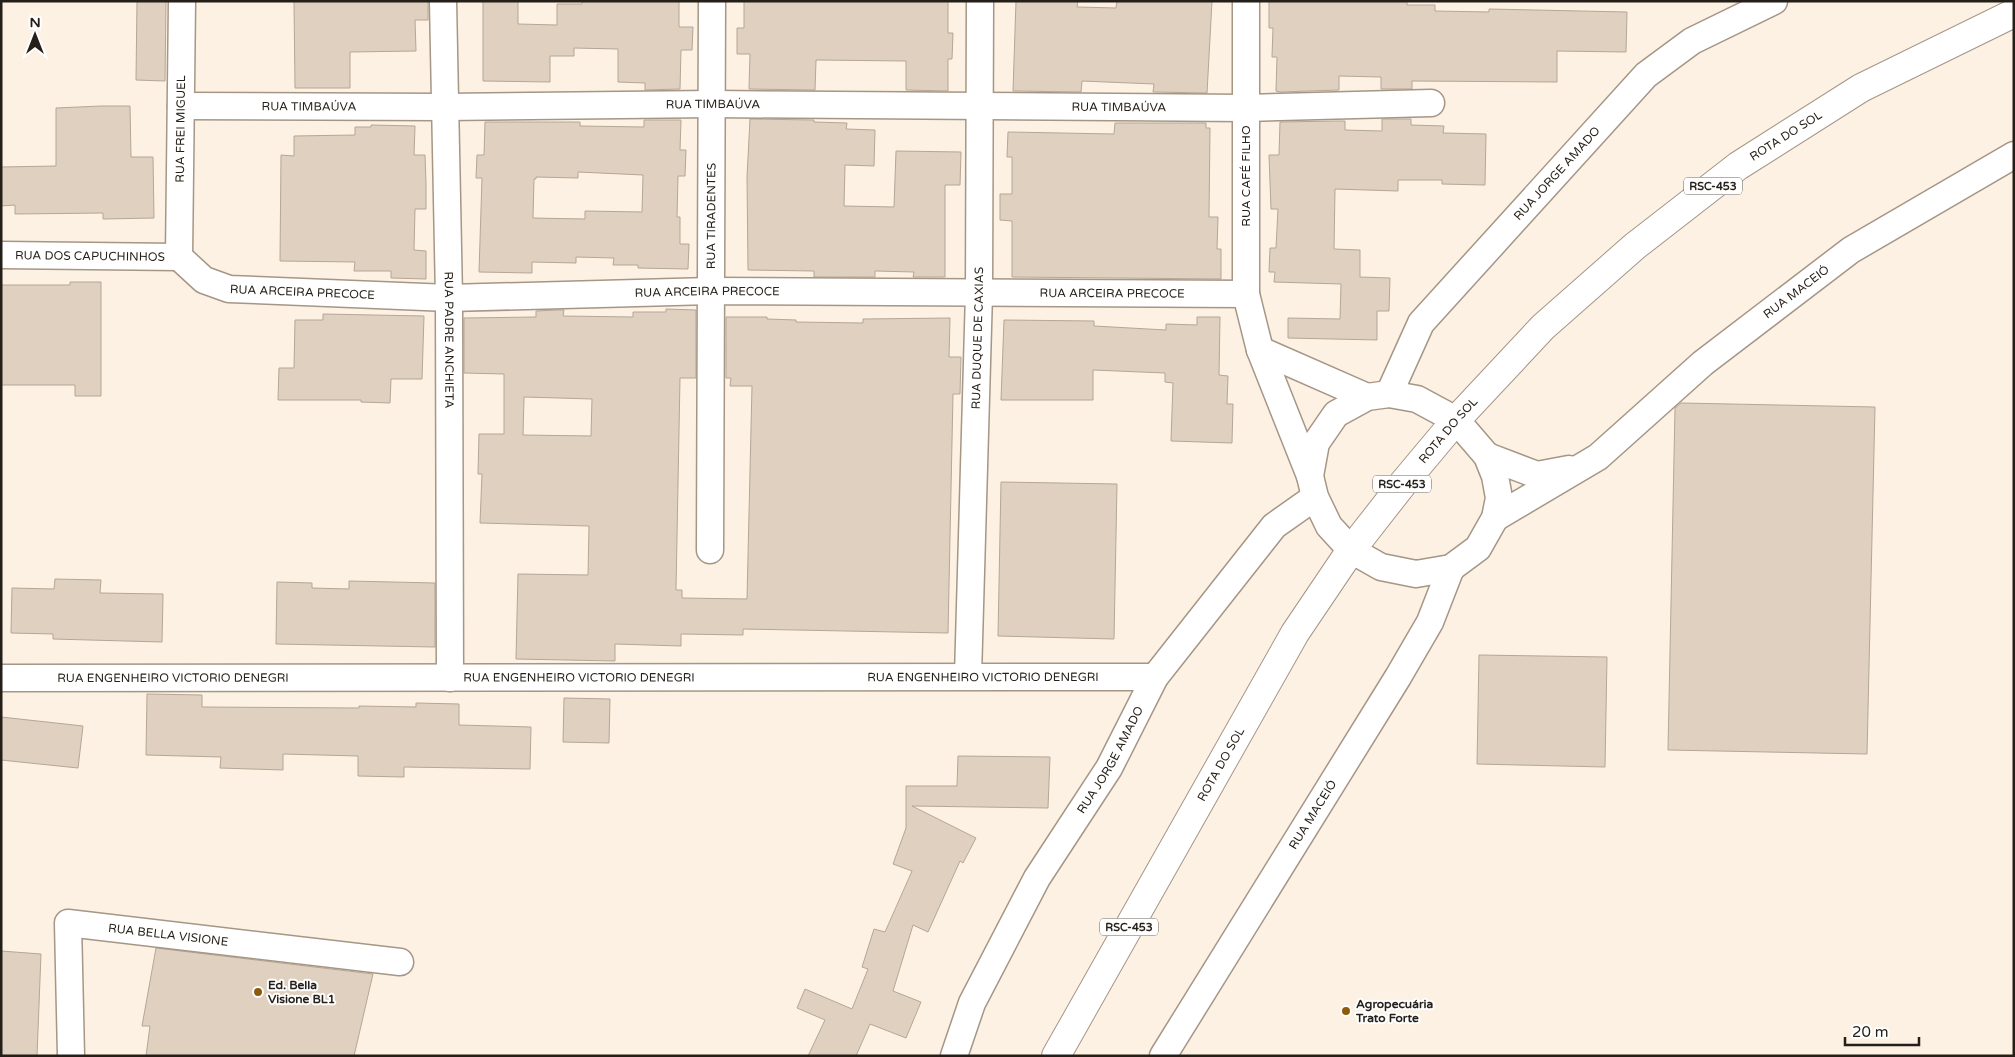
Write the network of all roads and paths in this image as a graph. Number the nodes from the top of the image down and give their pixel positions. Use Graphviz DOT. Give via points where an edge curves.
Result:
graph roads {
  1 [pos="182,1"];
  2 [pos="443,1"];
  3 [pos="712,1"];
  4 [pos="980,1"];
  5 [pos="1246,1"];
  6 [pos="1774,1"];
  7 [pos="2014,14"];
  8 [pos="1431,103"];
  9 [pos="712,104"];
  10 [pos="181,106"];
  11 [pos="981,106"];
  12 [pos="444,107"];
  13 [pos="1246,108"];
  14 [pos="2014,155"];
  15 [pos="1,255"];
  16 [pos="179,257"];
  17 [pos="712,291"];
  18 [pos="979,293"];
  19 [pos="1246,294"];
  20 [pos="449,298"];
  21 [pos="1260,350"];
  22 [pos="1378,396"];
  23 [pos="1456,420"];
  24 [pos="1487,456"];
  25 [pos="1598,457"];
  26 [pos="1313,487"];
  27 [pos="1495,518"];
  28 [pos="710,550"];
  29 [pos="1352,550"];
  30 [pos="1451,568"];
  31 [pos="968,676"];
  32 [pos="1155,677"];
  33 [pos="1,678"];
  34 [pos="450,678"];
  35 [pos="400,962"];
  36 [pos="71,1056"];
  37 [pos="954,1056"];
  38 [pos="1056,1056"];
  39 [pos="1162,1056"];
  1 -- 10 [label="street, RUA FREI MIGUEL"];
  2 -- 12 [label="street, RUA PADRE ANCHIETA"];
  3 -- 9 [label="street, RUA TIRADENTES"];
  4 -- 11 [label="street, RUA DUQUE DE CAXIAS"];
  5 -- 13 [label="street, RUA CAFÉ FILHO"];
  6 -- 22 [label="street, RUA JORGE AMADO" via="1692,41 1646,75 1421,323"];
  7 -- 23 [label="highway, ROTA DO SOL / RSC-453" via="1861,88 1738,166 1635,246 1543,327"];
  8 -- 13 [label="street, RUA TIMBAÚVA"];
  9 -- 11 [label="street, RUA TIMBAÚVA"];
  9 -- 12 [label="street, RUA TIMBAÚVA"];
  9 -- 17 [label="street, RUA TIRADENTES"];
  10 -- 12 [label="street, RUA TIMBAÚVA"];
  10 -- 16 [label="street, RUA FREI MIGUEL"];
  11 -- 13 [label="street, RUA TIMBAÚVA"];
  11 -- 18 [label="street, RUA DUQUE DE CAXIAS"];
  12 -- 20 [label="street, RUA PADRE ANCHIETA"];
  13 -- 19 [label="street, RUA CAFÉ FILHO"];
  14 -- 25 [label="street, RUA MACEIÓ" via="1851,250 1703,363"];
  15 -- 16 [label="street, RUA DOS CAPUCHINHOS"];
  16 -- 20 [label="street, RUA ARCEIRA PRECOCE" via="204,280 230,289"];
  17 -- 18 [label="street, RUA ARCEIRA PRECOCE"];
  17 -- 20 [label="street, RUA ARCEIRA PRECOCE"];
  17 -- 28 [label="street, RUA TIRADENTES"];
  18 -- 19 [label="street, RUA ARCEIRA PRECOCE"];
  18 -- 31 [label="street, RUA DUQUE DE CAXIAS"];
  19 -- 21 [label="street, RUA CAFÉ FILHO"];
  20 -- 34 [label="street, RUA PADRE ANCHIETA"];
  21 -- 22 [label="street"];
  21 -- 26 [label="street, RUA CAFÉ FILHO"];
  22 -- 23 [label="street" via="1417,399"];
  22 -- 26 [label="street" via="1336,414 1316,442"];
  23 -- 24 [label="street"];
  23 -- 29 [label="highway, ROTA DO SOL / RSC-453"];
  24 -- 25 [label="street, RUA MACEIÓ" via="1537,475 1562,472"];
  24 -- 27 [label="street" via="1499,498"];
  25 -- 27 [label="street, RUA MACEIÓ"];
  26 -- 29 [label="street, RUA CAFÉ FILHO" via="1329,526"];
  26 -- 32 [label="street, RUA JORGE AMADO" via="1274,526"];
  27 -- 30 [label="street" via="1478,548"];
  29 -- 30 [label="street, RUA CAFÉ FILHO" via="1381,567 1416,574"];
  29 -- 38 [label="highway, ROTA DO SOL / RSC-453" via="1295,633"];
  30 -- 39 [label="street, RUA MACEIÓ" via="1430,622 1398,677"];
  31 -- 32 [label="street, RUA ENGENHEIRO VICTORIO DENEGRI"];
  31 -- 34 [label="street, RUA ENGENHEIRO VICTORIO DENEGRI"];
  32 -- 37 [label="street, RUA JORGE AMADO" via="1109,768 1037,878 972,1002"];
  33 -- 34 [label="street, RUA ENGENHEIRO VICTORIO DENEGRI"];
  35 -- 36 [label="street, RUA BELLA VISIONE" via="68,923"];
}
